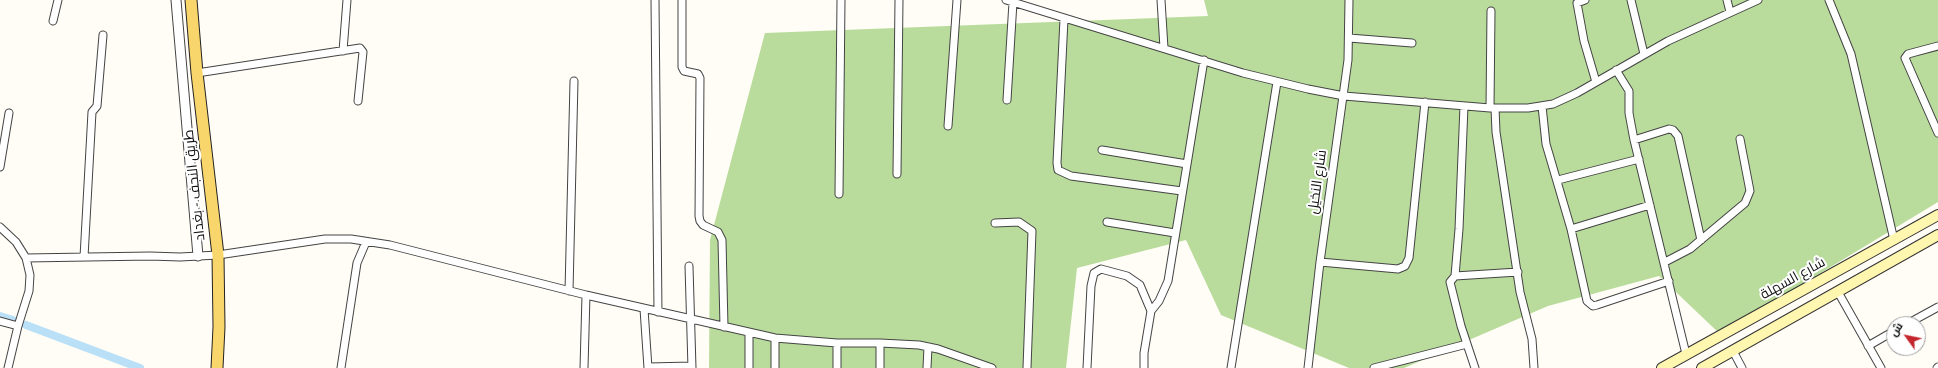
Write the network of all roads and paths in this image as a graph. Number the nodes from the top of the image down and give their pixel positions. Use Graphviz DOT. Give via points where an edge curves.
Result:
graph roads {
  1 [pos="58,0"];
  2 [pos="176,0"];
  3 [pos="191,0"];
  4 [pos="347,0"];
  5 [pos="655,0"];
  6 [pos="682,0"];
  7 [pos="841,0"];
  8 [pos="899,0"];
  9 [pos="957,0"];
  10 [pos="1161,0"];
  11 [pos="1348,0"];
  12 [pos="1585,0"];
  13 [pos="1631,0"];
  14 [pos="1727,0"];
  15 [pos="1758,0"];
  16 [pos="1829,0"];
  17 [pos="1010,1"];
  18 [pos="1576,1"];
  19 [pos="1491,11"];
  20 [pos="1730,12"];
  21 [pos="1064,19"];
  22 [pos="53,21"];
  23 [pos="103,35"];
  24 [pos="1349,38"];
  25 [pos="1412,43"];
  26 [pos="1938,46"];
  27 [pos="1164,48"];
  28 [pos="343,51"];
  29 [pos="1644,54"];
  30 [pos="1204,60"];
  31 [pos="1616,70"];
  32 [pos="197,73"];
  33 [pos="574,81"];
  34 [pos="1277,82"];
  35 [pos="1596,82"];
  36 [pos="1344,96"];
  37 [pos="1007,100"];
  38 [pos="358,101"];
  39 [pos="1425,102"];
  40 [pos="1464,106"];
  41 [pos="1542,106"];
  42 [pos="1492,108"];
  43 [pos="9,114"];
  44 [pos="948,126"];
  45 [pos="1938,134"];
  46 [pos="1634,140"];
  47 [pos="1740,140"];
  48 [pos="1102,150"];
  49 [pos="1639,160"];
  50 [pos="1187,164"];
  51 [pos="0,167"];
  52 [pos="897,174"];
  53 [pos="1558,180"];
  54 [pos="1182,191"];
  55 [pos="839,194"];
  56 [pos="1650,205"];
  57 [pos="1938,215"];
  58 [pos="1107,222"];
  59 [pos="995,223"];
  60 [pos="0,227"];
  61 [pos="1571,229"];
  62 [pos="1175,233"];
  63 [pos="1938,235"];
  64 [pos="1701,240"];
  65 [pos="1894,240"];
  66 [pos="366,242"];
  67 [pos="218,255"];
  68 [pos="198,256"];
  69 [pos="84,257"];
  70 [pos="26,258"];
  71 [pos="1320,262"];
  72 [pos="1665,262"];
  73 [pos="689,266"];
  74 [pos="1518,272"];
  75 [pos="1455,276"];
  76 [pos="1669,281"];
  77 [pos="569,291"];
  78 [pos="1838,292"];
  79 [pos="586,296"];
  80 [pos="1938,307"];
  81 [pos="644,309"];
  82 [pos="1152,311"];
  83 [pos="658,312"];
  84 [pos="1922,316"];
  85 [pos="691,319"];
  86 [pos="0,321"];
  87 [pos="18,326"];
  88 [pos="724,327"];
  89 [pos="749,332"];
  90 [pos="1886,336"];
  91 [pos="775,338"];
  92 [pos="837,343"];
  93 [pos="880,343"];
  94 [pos="1467,344"];
  95 [pos="1868,346"];
  96 [pos="928,347"];
  97 [pos="1733,351"];
  98 [pos="1686,354"];
  99 [pos="692,367"];
  100 [pos="8,368"];
  101 [pos="217,368"];
  102 [pos="341,368"];
  103 [pos="584,368"];
  104 [pos="648,368"];
  105 [pos="749,368"];
  106 [pos="775,368"];
  107 [pos="837,368"];
  108 [pos="880,368"];
  109 [pos="927,368"];
  110 [pos="992,368"];
  111 [pos="1027,368"];
  112 [pos="1088,368"];
  113 [pos="1144,368"];
  114 [pos="1231,368"];
  115 [pos="1308,368"];
  116 [pos="1374,368"];
  117 [pos="1475,368"];
  118 [pos="1534,368"];
  119 [pos="1662,368"];
  120 [pos="1702,368"];
  121 [pos="1742,368"];
  122 [pos="1881,368"];
  1 -- 22 [label="street"];
  2 -- 68 [label="street"];
  3 -- 32 [label="main road, طريق النجف - بغداد"];
  4 -- 28 [label="street"];
  5 -- 83 [label="street"];
  6 -- 88 [label="street" via="682,67 684,71 698,74 700,78 699,216 703,225 718,232 722,240"];
  7 -- 55 [label="street"];
  8 -- 52 [label="street"];
  9 -- 44 [label="street"];
  10 -- 27 [label="street"];
  11 -- 24 [label="street, شارع النخيل"];
  12 -- 18 [label="street"];
  13 -- 29 [label="street"];
  14 -- 20 [label="street"];
  15 -- 20 [label="street"];
  16 -- 65 [label="street" via="1851,54"];
  17 -- 21 [label="street"];
  17 -- 37 [label="street"];
  18 -- 35 [label="street"];
  19 -- 42 [label="street"];
  20 -- 29 [label="street"];
  21 -- 27 [label="street"];
  21 -- 54 [label="street" via="1058,170 1071,176"];
  23 -- 69 [label="street" via="97,106 92,112"];
  24 -- 25 [label="street"];
  24 -- 36 [label="street, شارع النخيل"];
  26 -- 45 [label="street" via="1908,54 1905,58"];
  27 -- 30 [label="street"];
  28 -- 32 [label="street"];
  28 -- 38 [label="street" via="360,48 363,50"];
  29 -- 31 [label="street"];
  30 -- 34 [label="street"];
  30 -- 50 [label="street"];
  31 -- 35 [label="street"];
  31 -- 46 [label="street" via="1628,91"];
  32 -- 67 [label="main road, طريق النجف - بغداد"];
  33 -- 77 [label="street"];
  34 -- 36 [label="street"];
  34 -- 114 [label="street"];
  35 -- 41 [label="street" via="1553,104"];
  36 -- 39 [label="street"];
  36 -- 71 [label="street, شارع النخيل"];
  39 -- 40 [label="street"];
  39 -- 71 [label="street" via="1409,258 1405,266 1398,269"];
  40 -- 42 [label="street"];
  40 -- 75 [label="street"];
  41 -- 42 [label="street"];
  41 -- 53 [label="street" via="1546,144"];
  42 -- 74 [label="street"];
  43 -- 51 [label="street"];
  46 -- 49 [label="street"];
  46 -- 64 [label="street" via="1669,129 1678,136"];
  47 -- 64 [label="street" via="1750,194 1745,203"];
  48 -- 50 [label="street"];
  49 -- 53 [label="street"];
  49 -- 56 [label="street"];
  50 -- 54 [label="street"];
  53 -- 61 [label="street"];
  54 -- 62 [label="street"];
  56 -- 61 [label="street"];
  56 -- 72 [label="street"];
  57 -- 65 [label="main road, شارع السهلة"];
  58 -- 62 [label="street"];
  59 -- 111 [label="street" via="1019,222 1032,231"];
  60 -- 70 [label="street" via="16,242"];
  61 -- 76 [label="street" via="1587,301 1593,306"];
  62 -- 82 [label="street" via="1168,280"];
  63 -- 78 [label="main road"];
  64 -- 72 [label="street"];
  65 -- 98 [label="main road, شارع السهلة"];
  66 -- 67 [label="street" via="325,239"];
  66 -- 77 [label="street" via="390,245"];
  66 -- 102 [label="street" via="357,263"];
  67 -- 68 [label="street"];
  67 -- 101 [label="main road, طريق النجف - بغداد"];
  68 -- 69 [label="street"];
  69 -- 70 [label="street"];
  70 -- 87 [label="street" via="30,275 29,291"];
  71 -- 115 [label="street, شارع النخيل"];
  72 -- 76 [label="street"];
  73 -- 85 [label="street"];
  74 -- 75 [label="street"];
  74 -- 118 [label="street" via="1532,339"];
  75 -- 94 [label="street" via="1450,282"];
  76 -- 98 [label="street"];
  77 -- 79 [label="street"];
  78 -- 95 [label="street"];
  78 -- 97 [label="main road"];
  79 -- 81 [label="street"];
  79 -- 103 [label="street"];
  80 -- 84 [label="street"];
  81 -- 83 [label="street"];
  81 -- 104 [label="street"];
  82 -- 112 [label="street" via="1140,285 1127,276 1101,269 1094,273"];
  82 -- 113 [label="street" via="1144,353"];
  83 -- 85 [label="street"];
  85 -- 88 [label="street"];
  85 -- 99 [label="street"];
  86 -- 87 [label="street"];
  87 -- 100 [label="street"];
  88 -- 89 [label="street"];
  89 -- 91 [label="street"];
  89 -- 105 [label="street"];
  90 -- 95 [label="street"];
  91 -- 92 [label="street"];
  91 -- 106 [label="street"];
  92 -- 93 [label="street"];
  92 -- 107 [label="street"];
  93 -- 96 [label="street"];
  93 -- 108 [label="street"];
  94 -- 116 [label="street"];
  94 -- 117 [label="street"];
  95 -- 122 [label="street"];
  96 -- 109 [label="street"];
  96 -- 110 [label="street"];
  97 -- 120 [label="main road"];
  97 -- 121 [label="street"];
  98 -- 119 [label="main road, شارع السهلة"];
  99 -- 104 [label="street"];
}
